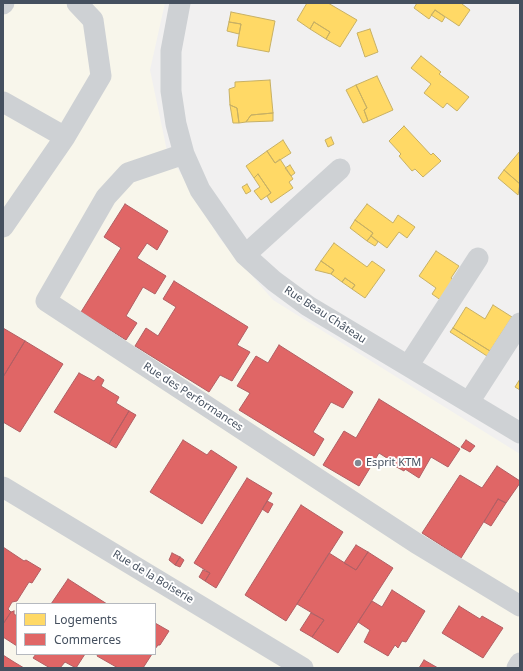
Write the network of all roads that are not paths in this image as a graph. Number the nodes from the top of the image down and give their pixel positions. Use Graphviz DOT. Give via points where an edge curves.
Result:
graph roads {
  1 [pos="78,3"];
  2 [pos="180,3"];
  3 [pos="3,102"];
  4 [pos="65,137"];
  5 [pos="184,154"];
  6 [pos="340,169"];
  7 [pos="3,227"];
  8 [pos="245,255"];
  9 [pos="478,258"];
  10 [pos="520,323"];
  11 [pos="408,366"];
  12 [pos="469,402"];
  13 [pos="520,433"];
  14 [pos="3,487"];
  15 [pos="520,606"];
  16 [pos="520,663"];
  17 [pos="303,668"];
  18 [pos="517,668"];
  1 -- 4 [label="street" via="93,20 101,76"];
  2 -- 5 [label="street, Rue Beau Château" via="171,51 171,91"];
  3 -- 4 [label="street"];
  4 -- 7 [label="street"];
  5 -- 8 [label="street, Rue Beau Château" via="200,190"];
  5 -- 15 [label="street, Rue des Performances" via="128,173 106,197 46,301 409,539"];
  6 -- 8 [label="street"];
  8 -- 11 [label="street, Rue Beau Château" via="308,306"];
  9 -- 11 [label="street"];
  10 -- 12 [label="street"];
  11 -- 12 [label="street, Rue Beau Château"];
  12 -- 13 [label="street, Rue Beau Château"];
  14 -- 17 [label="street, Rue de la Boiserie"];
  16 -- 18 [label="street"];
}
